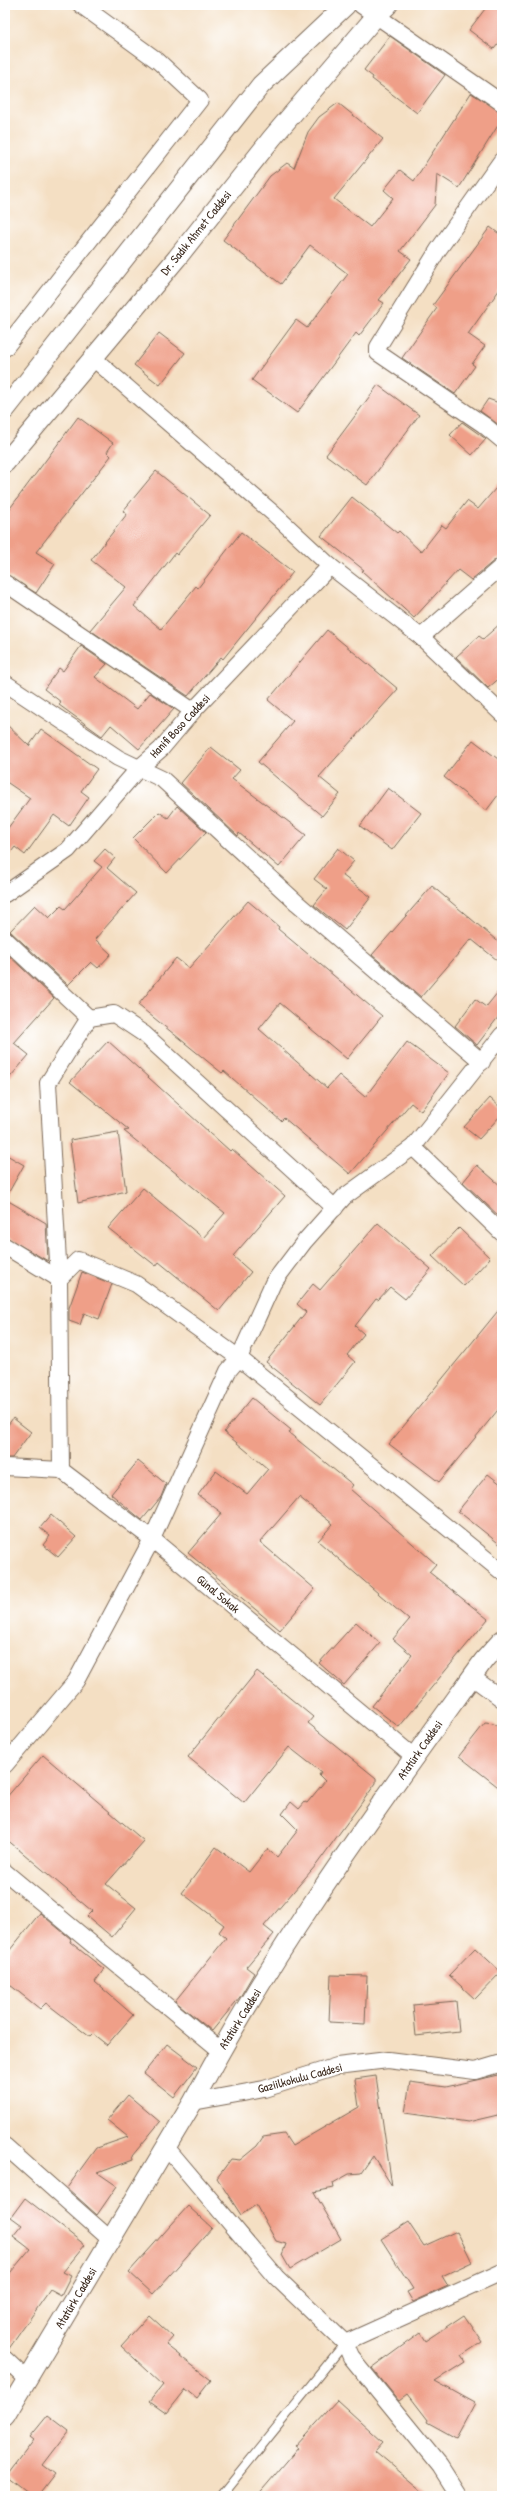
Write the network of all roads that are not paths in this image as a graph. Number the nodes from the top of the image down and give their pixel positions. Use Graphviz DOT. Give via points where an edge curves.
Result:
graph roads {
  1 [pos="81,5"];
  2 [pos="346,5"];
  3 [pos="361,5"];
  4 [pos="382,10"];
  5 [pos="502,103"];
  6 [pos="502,160"];
  7 [pos="5,348"];
  8 [pos="93,358"];
  9 [pos="5,410"];
  10 [pos="502,440"];
  11 [pos="5,463"];
  12 [pos="330,566"];
  13 [pos="502,566"];
  14 [pos="5,583"];
  15 [pos="421,637"];
  16 [pos="5,683"];
  17 [pos="193,711"];
  18 [pos="502,714"];
  19 [pos="139,768"];
  20 [pos="5,894"];
  21 [pos="5,939"];
  22 [pos="88,1018"];
  23 [pos="502,1035"];
  24 [pos="482,1062"];
  25 [pos="413,1147"];
  26 [pos="334,1208"];
  27 [pos="502,1233"];
  28 [pos="5,1246"];
  29 [pos="59,1279"];
  30 [pos="238,1358"];
  31 [pos="5,1467"];
  32 [pos="62,1470"];
  33 [pos="152,1539"];
  34 [pos="502,1572"];
  35 [pos="502,1640"];
  36 [pos="472,1677"];
  37 [pos="502,1699"];
  38 [pos="415,1758"];
  39 [pos="5,1765"];
  40 [pos="5,1872"];
  41 [pos="220,2050"];
  42 [pos="502,2063"];
  43 [pos="193,2102"];
  44 [pos="5,2146"];
  45 [pos="166,2147"];
  46 [pos="111,2240"];
  47 [pos="502,2272"];
  48 [pos="345,2344"];
  49 [pos="5,2360"];
  50 [pos="27,2380"];
  51 [pos="5,2416"];
  52 [pos="221,2496"];
  53 [pos="459,2496"];
  1 -- 7 [label="street" via="158,61 200,100"];
  2 -- 9 [label="street" via="261,85"];
  3 -- 4 [label="street"];
  4 -- 5 [label="street"];
  4 -- 8 [label="street, Dr. Sadık Ahmet Caddesi" via="272,138 177,258"];
  6 -- 10 [label="street" via="438,250 378,347 378,353"];
  8 -- 11 [label="street, Dr. Sadık Ahmet Caddesi"];
  8 -- 12 [label="street" via="274,514"];
  12 -- 15 [label="street"];
  12 -- 17 [label="street, Hanifi Boso Caddesi"];
  13 -- 15 [label="street"];
  14 -- 17 [label="street"];
  15 -- 18 [label="street"];
  16 -- 19 [label="street" via="118,758"];
  17 -- 19 [label="street, Hanifi Boso Caddesi" via="161,749"];
  19 -- 20 [label="street, Hanifi Boso Caddesi" via="68,850"];
  19 -- 24 [label="street" via="162,779 297,903"];
  21 -- 22 [label="street"];
  22 -- 26 [label="street" via="114,1014 144,1034"];
  22 -- 29 [label="street" via="48,1083"];
  23 -- 24 [label="street"];
  24 -- 25 [label="street"];
  25 -- 26 [label="street" via="344,1197"];
  25 -- 27 [label="street"];
  26 -- 30 [label="street" via="273,1283"];
  28 -- 29 [label="street"];
  29 -- 30 [label="street" via="78,1260 136,1284"];
  29 -- 32 [label="street"];
  30 -- 33 [label="street" via="228,1371"];
  30 -- 34 [label="street"];
  31 -- 32 [label="street"];
  32 -- 33 [label="street, Günal Sokak"];
  33 -- 38 [label="street, Günal Sokak"];
  33 -- 39 [label="street" via="76,1681"];
  35 -- 36 [label="street, Atatürk Caddesi"];
  36 -- 37 [label="street"];
  36 -- 38 [label="street, Atatürk Caddesi"];
  38 -- 41 [label="street, Atatürk Caddesi" via="305,1913"];
  40 -- 41 [label="street"];
  41 -- 43 [label="street, Atatürk Caddesi"];
  42 -- 43 [label="street, Gaziilkokulu Caddesi" via="475,2071 388,2060 337,2066 264,2089"];
  43 -- 45 [label="street, Atatürk Caddesi"];
  44 -- 46 [label="street"];
  45 -- 46 [label="street, Atatürk Caddesi"];
  45 -- 48 [label="street" via="276,2277"];
  46 -- 50 [label="street, Atatürk Caddesi"];
  47 -- 48 [label="street"];
  48 -- 52 [label="lane"];
  48 -- 53 [label="street" via="351,2358 440,2466"];
  49 -- 50 [label="street"];
  50 -- 51 [label="street, Atatürk Caddesi"];
}
